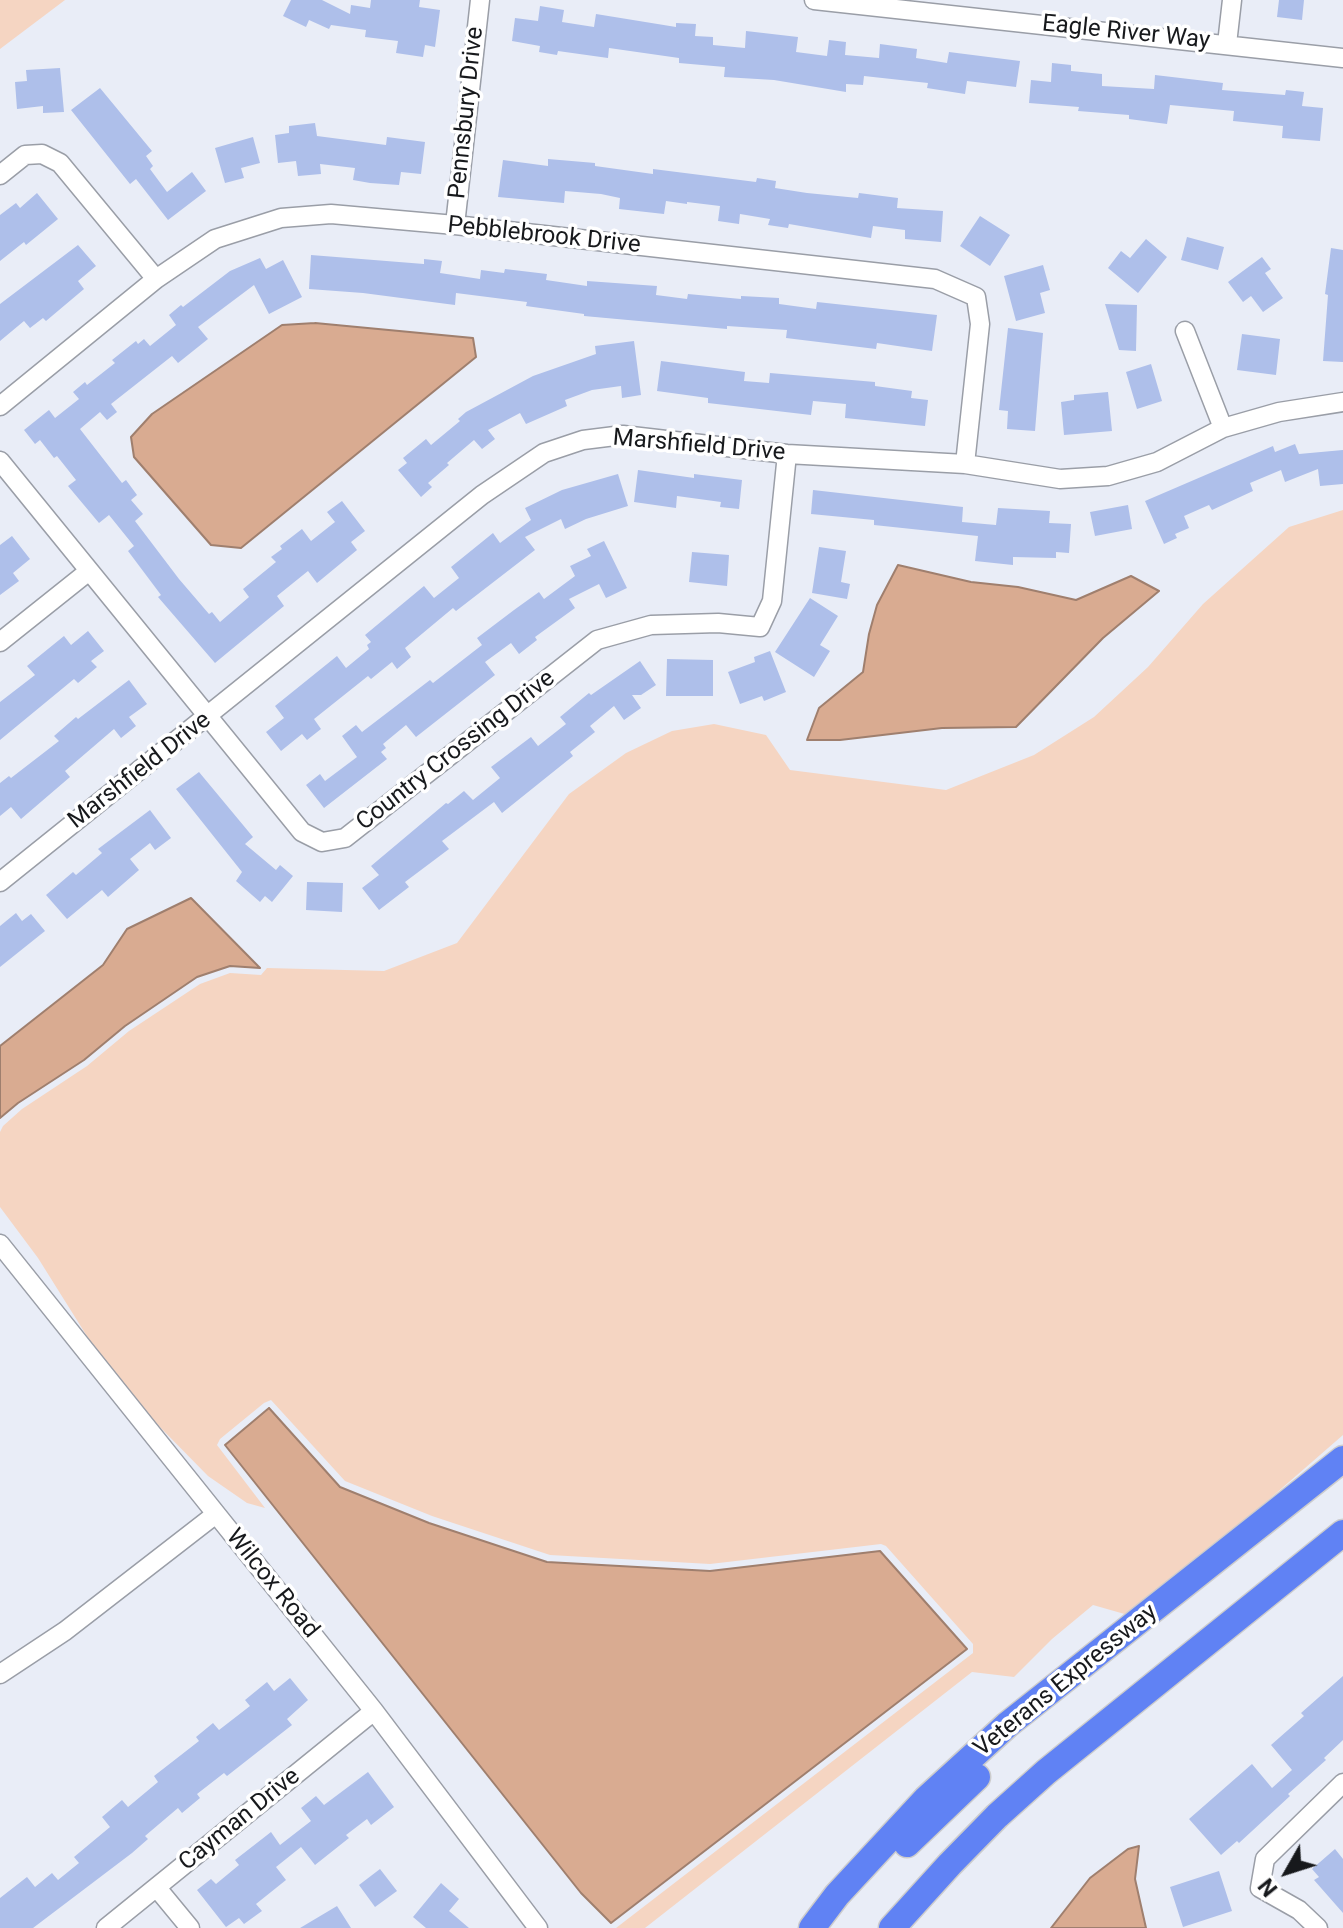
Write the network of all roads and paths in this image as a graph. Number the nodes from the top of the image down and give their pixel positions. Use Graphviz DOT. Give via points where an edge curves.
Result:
graph roads {
  1 [pos="480,0"];
  2 [pos="814,0"];
  3 [pos="1232,0"];
  4 [pos="1227,44"];
  5 [pos="1343,58"];
  6 [pos="0,175"];
  7 [pos="455,225"];
  8 [pos="156,279"];
  9 [pos="1185,331"];
  10 [pos="1343,402"];
  11 [pos="0,406"];
  12 [pos="1223,428"];
  13 [pos="787,454"];
  14 [pos="0,461"];
  15 [pos="965,464"];
  16 [pos="89,571"];
  17 [pos="0,642"];
  18 [pos="208,717"];
  19 [pos="0,882"];
  20 [pos="0,1244"];
  21 [pos="1343,1459"];
  22 [pos="1343,1480"];
  23 [pos="216,1514"];
  24 [pos="1343,1533"];
  25 [pos="0,1674"];
  26 [pos="374,1711"];
  27 [pos="1343,1783"];
  28 [pos="157,1888"];
  29 [pos="106,1928"];
  30 [pos="190,1928"];
  31 [pos="538,1928"];
  32 [pos="812,1928"];
  33 [pos="834,1928"];
  34 [pos="892,1928"];
  35 [pos="1318,1928"];
  1 -- 7 [label="street, Pennsbury Drive"];
  2 -- 4 [label="street, Eagle River Way"];
  3 -- 4 [label="street"];
  4 -- 5 [label="street, Eagle River Way"];
  6 -- 8 [label="street" via="25,155 42,154 60,163"];
  7 -- 8 [label="street, Pebblebrook Drive" via="331,214 281,218 215,239"];
  7 -- 15 [label="street, Pebblebrook Drive" via="935,279 976,297 980,324"];
  8 -- 11 [label="street, Pebblebrook Drive"];
  9 -- 12 [label="street"];
  10 -- 12 [label="street, Marshfield Drive"];
  12 -- 15 [label="street, Marshfield Drive" via="1157,462 1108,476 1060,479"];
  13 -- 15 [label="street, Marshfield Drive"];
  13 -- 18 [label="street, Marshfield Drive" via="623,435 583,440 544,453 482,495"];
  13 -- 18 [label="street, Country Crossing Drive" via="772,601 760,627 651,625 597,640 345,838 322,842 302,832"];
  14 -- 16 [label="street, Country Crossing Drive"];
  16 -- 17 [label="street"];
  16 -- 18 [label="street, Country Crossing Drive"];
  18 -- 19 [label="street, Marshfield Drive"];
  20 -- 23 [label="street, Wilcox Road"];
  21 -- 32 [label="highway, Veterans Expressway" via="1007,1725 926,1799"];
  22 -- 33 [label="highway" via="1023,1735 897,1854"];
  23 -- 25 [label="street" via="65,1631"];
  23 -- 26 [label="street, Wilcox Road"];
  24 -- 34 [label="highway" via="1046,1772"];
  26 -- 28 [label="street, Cayman Drive"];
  26 -- 31 [label="street, Wilcox Road"];
  27 -- 35 [label="street" via="1265,1859 1260,1888 1299,1910"];
  28 -- 29 [label="street, Cayman Drive"];
  28 -- 30 [label="street"];
}
